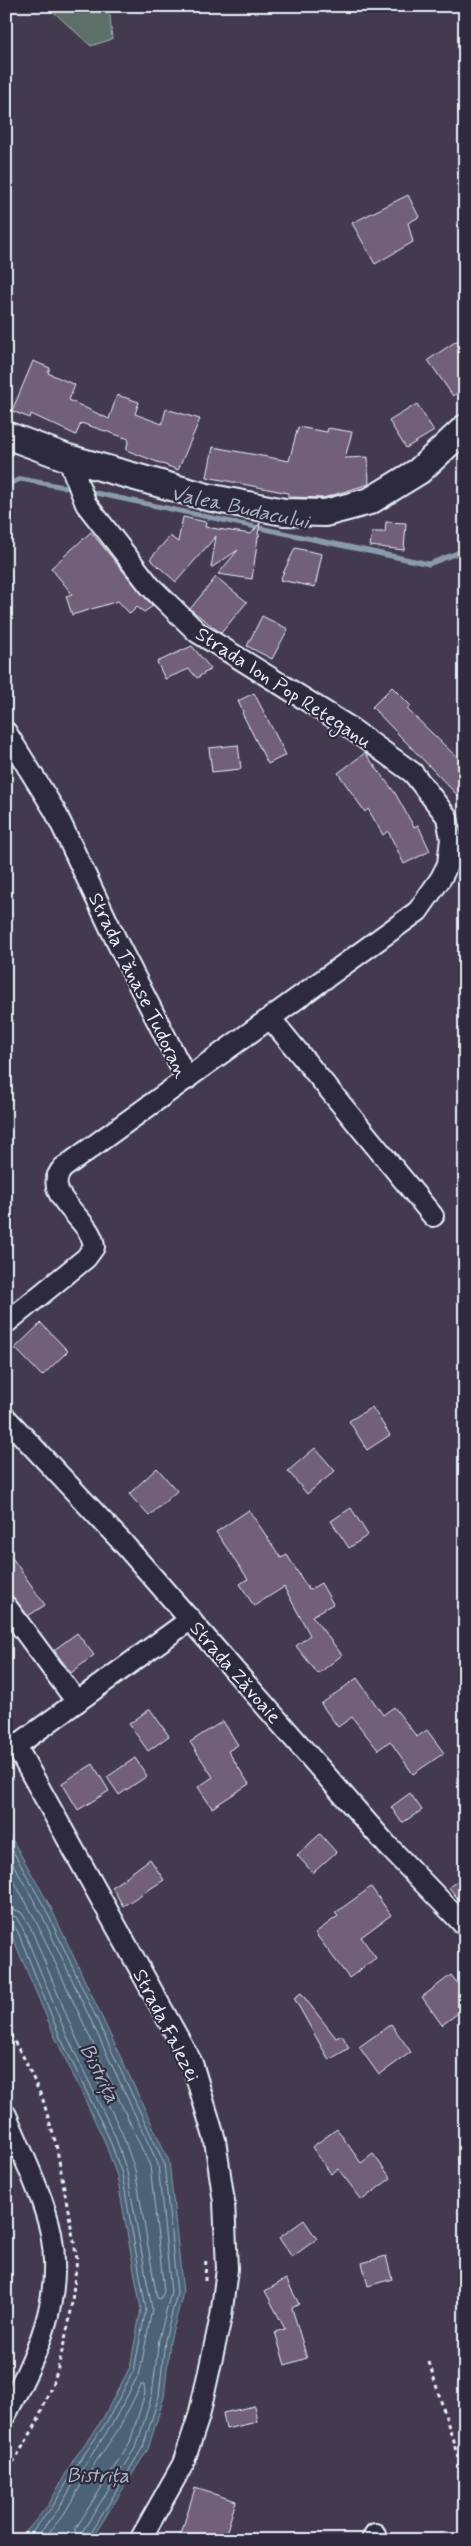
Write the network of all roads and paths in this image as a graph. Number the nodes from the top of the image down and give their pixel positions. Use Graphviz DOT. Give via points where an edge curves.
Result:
graph roads {
  1 [pos="465,428"];
  2 [pos="6,435"];
  3 [pos="72,467"];
  4 [pos="6,732"];
  5 [pos="451,839"];
  6 [pos="465,858"];
  7 [pos="271,1019"];
  8 [pos="188,1079"];
  9 [pos="433,1216"];
  10 [pos="6,1323"];
  11 [pos="6,1418"];
  12 [pos="6,1606"];
  13 [pos="191,1619"];
  14 [pos="77,1702"];
  15 [pos="465,1926"];
  16 [pos="6,2115"];
  17 [pos="206,2253"];
  18 [pos="204,2290"];
  19 [pos="429,2362"];
  20 [pos="6,2414"];
  21 [pos="465,2480"];
  22 [pos="140,2540"];
  1 -- 3 [label="main road" via="419,471 370,501 325,513 284,512"];
  2 -- 3 [label="main road"];
  3 -- 5 [label="street, Strada Ion Pop Reteganu" via="86,504 150,586 197,632 346,725 413,773 447,817"];
  4 -- 8 [label="street, Strada Tănase Tudoran" via="55,811 118,944"];
  5 -- 6 [label="street, Strada Ion Pop Reteganu"];
  5 -- 7 [label="street, Strada Ion Pop Reteganu" via="448,864 418,911"];
  7 -- 8 [label="street, Strada Ion Pop Reteganu"];
  7 -- 9 [label="street"];
  8 -- 10 [label="street, Strada Tănase Tudoran" via="59,1173 56,1190 91,1235 94,1247 86,1258"];
  11 -- 13 [label="street, Strada Zăvoaie"];
  12 -- 14 [label="street"];
  13 -- 14 [label="street, Strada Falezei"];
  13 -- 15 [label="street, Strada Zăvoaie" via="386,1844"];
  14 -- 22 [label="street, Strada Falezei" via="16,1746 192,2063 215,2140 224,2202 227,2269 207,2383 183,2464"];
  16 -- 20 [label="street" via="51,2232 53,2281 49,2317"];
  17 -- 18 [label="path"];
  19 -- 21 [label="path"];
}
